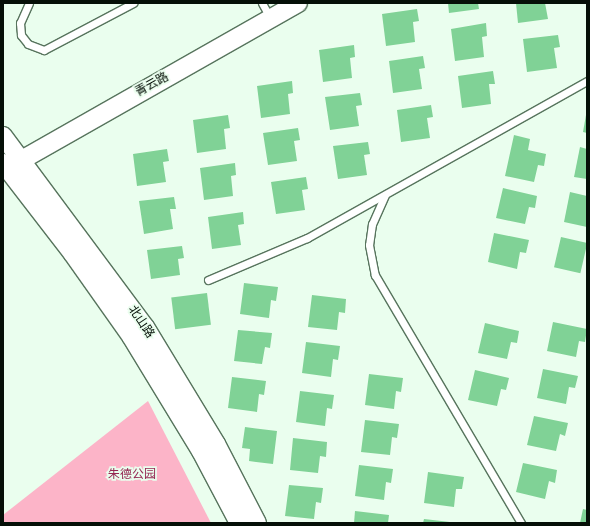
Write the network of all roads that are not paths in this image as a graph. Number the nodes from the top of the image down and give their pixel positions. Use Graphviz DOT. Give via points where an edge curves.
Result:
graph roads {
  1 [pos="29,3"];
  2 [pos="133,3"];
  3 [pos="298,3"];
  4 [pos="267,11"];
  5 [pos="587,81"];
  6 [pos="3,136"];
  7 [pos="10,164"];
  8 [pos="385,194"];
  9 [pos="208,280"];
  10 [pos="239,523"];
  11 [pos="257,523"];
  12 [pos="521,523"];
  1 -- 2 [label="lane" via="20,23 21,35 28,44 44,50"];
  3 -- 4 [label="street, 青云路"];
  4 -- 7 [label="street, 青云路"];
  5 -- 8 [label="lane"];
  6 -- 7 [label="street, 北山路"];
  7 -- 10 [label="street, 北山路" via="131,336 198,445"];
  7 -- 11 [label="street, 北山路" via="145,327 216,444"];
  8 -- 9 [label="lane" via="307,238"];
  8 -- 12 [label="lane" via="372,224 369,245 375,275"];
}
